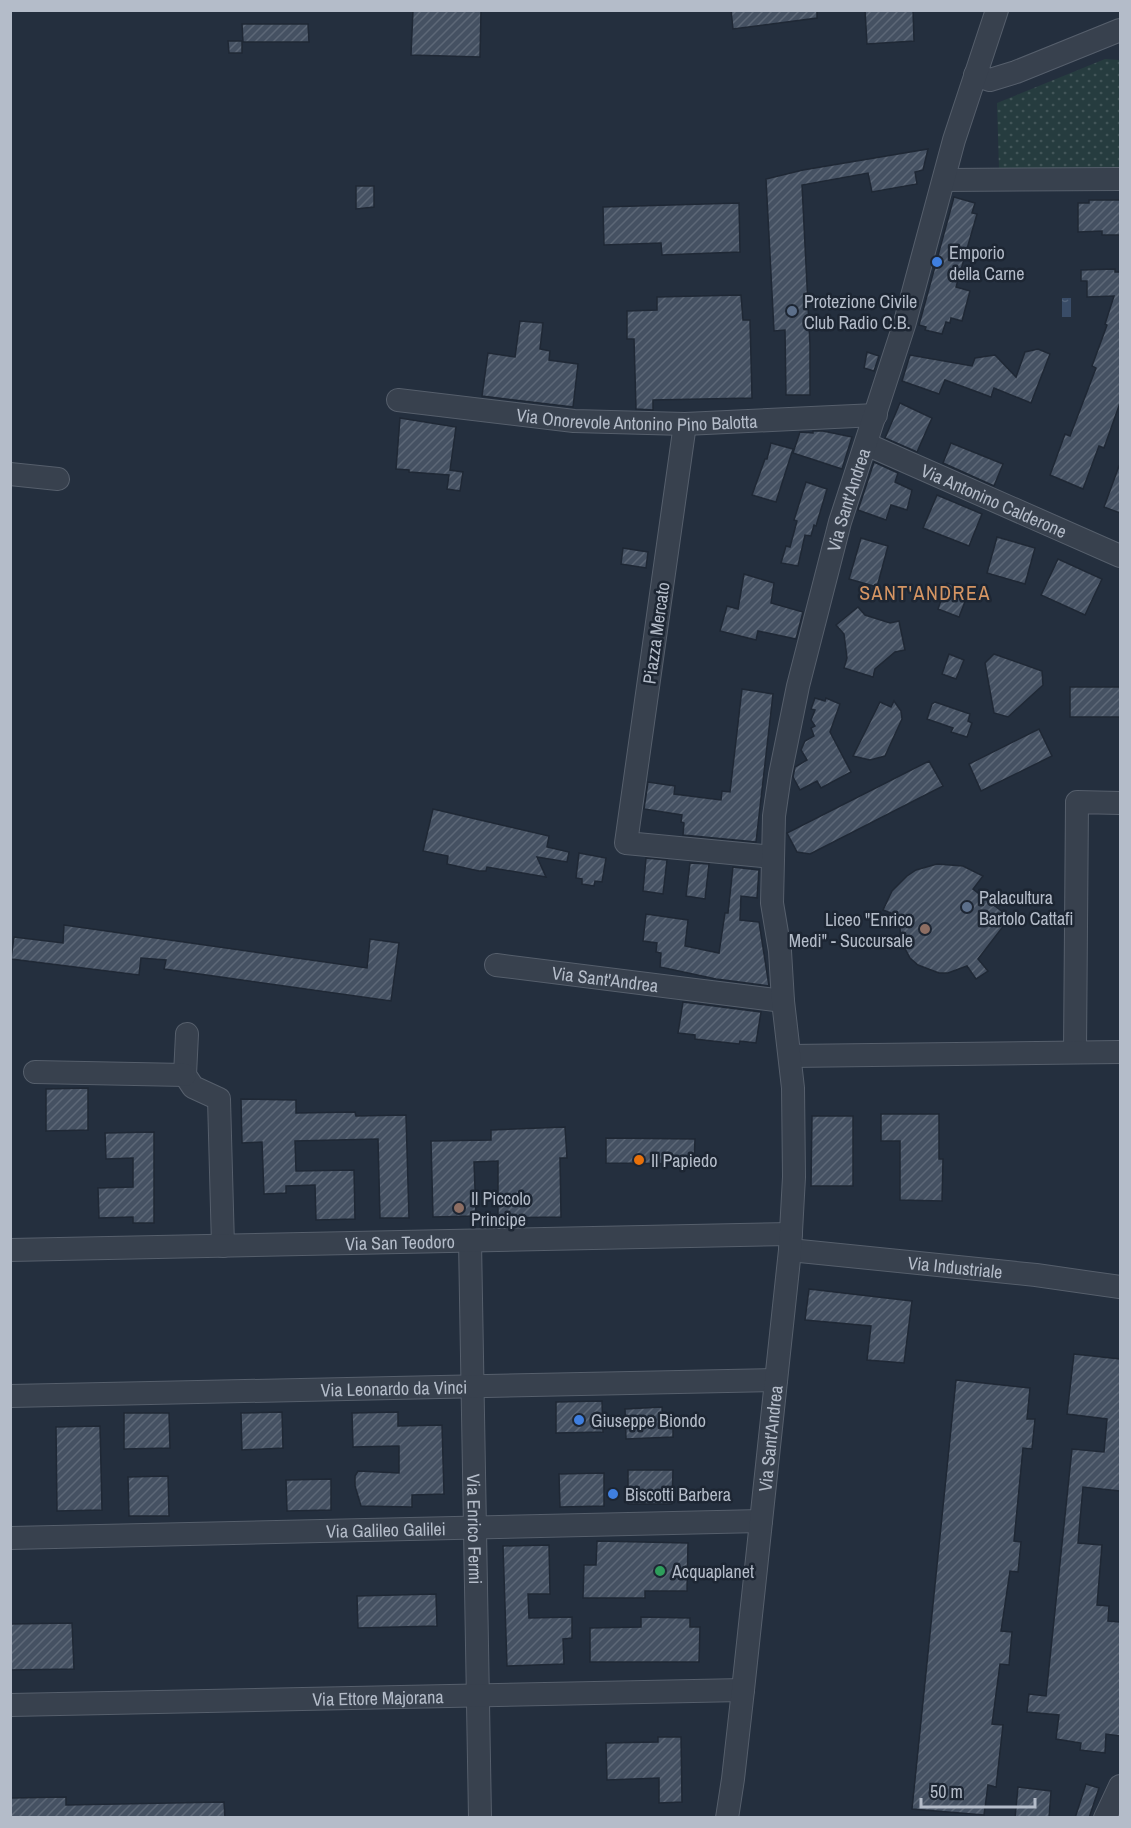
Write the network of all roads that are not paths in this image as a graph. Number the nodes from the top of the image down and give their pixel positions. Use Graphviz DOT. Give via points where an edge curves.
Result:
graph roads {
  1 [pos="997,10"];
  2 [pos="1120,30"];
  3 [pos="975,75"];
  4 [pos="1120,178"];
  5 [pos="944,180"];
  6 [pos="398,400"];
  7 [pos="876,415"];
  8 [pos="685,424"];
  9 [pos="866,444"];
  10 [pos="10,474"];
  11 [pos="58,479"];
  12 [pos="1120,556"];
  13 [pos="1120,803"];
  14 [pos="773,857"];
  15 [pos="496,964"];
  16 [pos="783,1001"];
  17 [pos="187,1034"];
  18 [pos="1075,1052"];
  19 [pos="1120,1052"];
  20 [pos="790,1056"];
  21 [pos="35,1072"];
  22 [pos="185,1075"];
  23 [pos="470,1240"];
  24 [pos="790,1242"];
  25 [pos="223,1246"];
  26 [pos="10,1250"];
  27 [pos="1120,1287"];
  28 [pos="776,1380"];
  29 [pos="473,1386"];
  30 [pos="10,1396"];
  31 [pos="761,1521"];
  32 [pos="475,1527"];
  33 [pos="10,1538"];
  34 [pos="743,1690"];
  35 [pos="478,1695"];
  36 [pos="10,1705"];
  37 [pos="1120,1786"];
  38 [pos="480,1818"];
  39 [pos="727,1818"];
  40 [pos="1105,1818"];
  1 -- 3 [label="street, Via Sant'Andrea"];
  2 -- 3 [label="street" via="1016,72 990,80"];
  3 -- 5 [label="street, Via Sant'Andrea"];
  4 -- 5 [label="street"];
  5 -- 7 [label="street, Via Sant'Andrea"];
  6 -- 8 [label="street, Via Onorevole Antonino Pino Balotta" via="574,421"];
  7 -- 8 [label="street, Via Onorevole Antonino Pino Balotta"];
  7 -- 9 [label="street, Via Sant'Andrea"];
  8 -- 14 [label="street, Piazza Mercato" via="626,843"];
  9 -- 12 [label="street, Via Antonino Calderone"];
  9 -- 14 [label="street, Via Sant'Andrea" via="840,522 786,738 774,816"];
  10 -- 11 [label="street"];
  13 -- 18 [label="street" via="1077,802"];
  14 -- 16 [label="street, Via Sant'Andrea" via="772,903"];
  15 -- 16 [label="street, Via Sant'Andrea"];
  16 -- 20 [label="street, Via Sant'Andrea"];
  17 -- 22 [label="street"];
  18 -- 19 [label="street"];
  18 -- 20 [label="street"];
  20 -- 24 [label="street, Via Sant'Andrea" via="794,1177"];
  21 -- 22 [label="street"];
  22 -- 25 [label="street" via="193,1087 219,1099"];
  23 -- 24 [label="street, Via San Teodoro"];
  23 -- 25 [label="street, Via San Teodoro"];
  23 -- 29 [label="street, Via Enrico Fermi"];
  24 -- 27 [label="street, Via Industriale"];
  24 -- 28 [label="street, Via Sant'Andrea"];
  25 -- 26 [label="street, Via San Teodoro"];
  28 -- 29 [label="street, Via Leonardo da Vinci"];
  28 -- 31 [label="street, Via Sant'Andrea"];
  29 -- 30 [label="street, Via Leonardo da Vinci"];
  29 -- 32 [label="street, Via Enrico Fermi"];
  31 -- 32 [label="street, Via Galileo Galilei"];
  31 -- 34 [label="street, Via Sant'Andrea"];
  32 -- 33 [label="street, Via Galileo Galilei"];
  32 -- 35 [label="street, Via Enrico Fermi"];
  34 -- 35 [label="street, Via Ettore Majorana"];
  34 -- 39 [label="street, Via Sant'Andrea"];
  35 -- 36 [label="street, Via Ettore Majorana"];
  35 -- 38 [label="street, Via Enrico Fermi"];
  37 -- 40 [label="street"];
}
